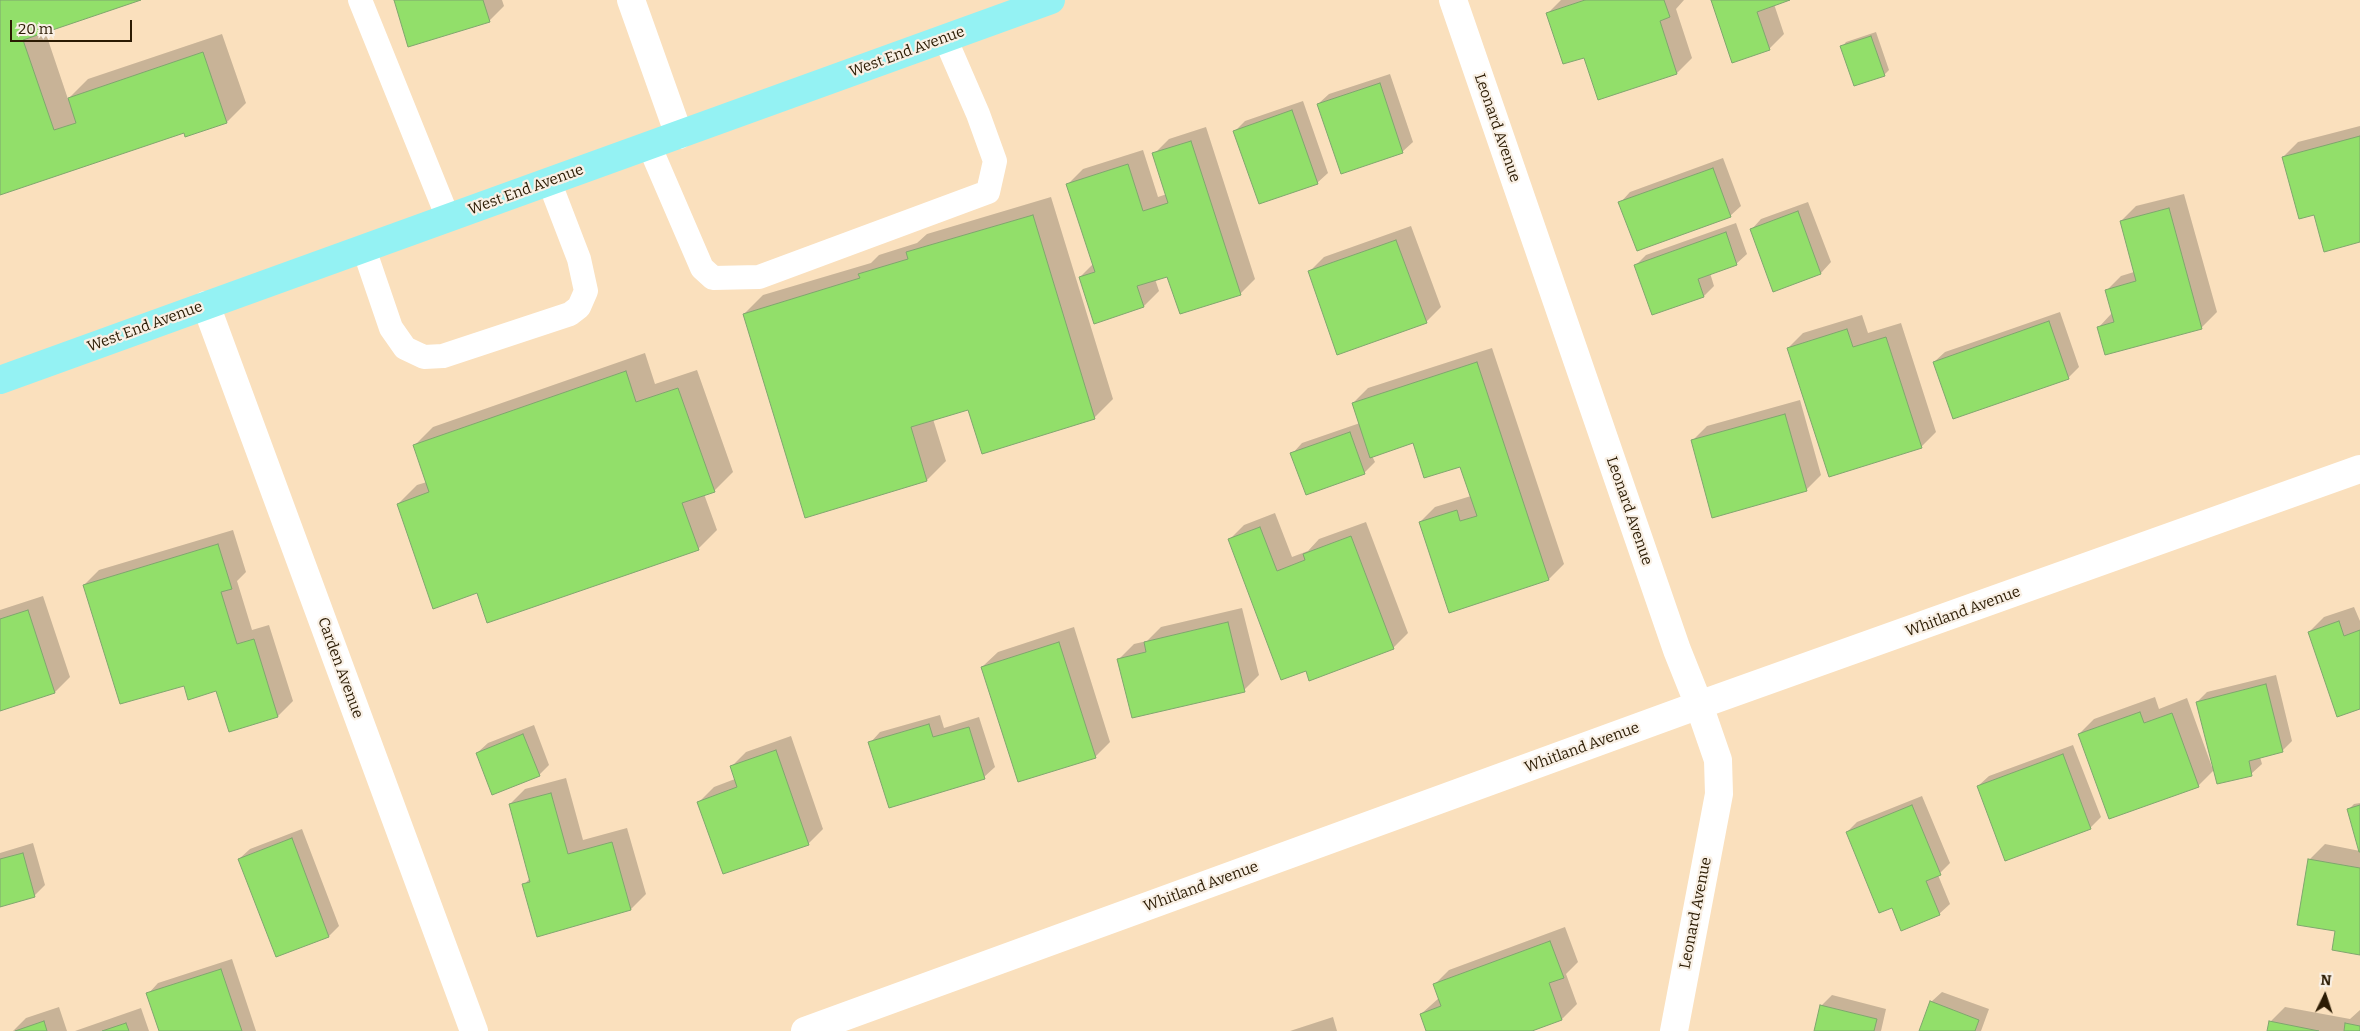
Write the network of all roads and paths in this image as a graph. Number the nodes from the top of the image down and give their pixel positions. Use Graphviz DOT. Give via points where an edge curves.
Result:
graph roads {
  1 [pos="360,0"];
  2 [pos="631,0"];
  3 [pos="1052,0"];
  4 [pos="1453,0"];
  5 [pos="945,38"];
  6 [pos="679,134"];
  7 [pos="649,145"];
  8 [pos="549,182"];
  9 [pos="448,218"];
  10 [pos="364,248"];
  11 [pos="206,305"];
  12 [pos="0,380"];
  13 [pos="2360,469"];
  14 [pos="1699,705"];
  15 [pos="474,1031"];
  16 [pos="804,1031"];
  17 [pos="1674,1031"];
  1 -- 9 [label="lane"];
  2 -- 6 [label="street"];
  3 -- 5 [label="main road, West End Avenue"];
  4 -- 14 [label="street, Leonard Avenue" via="1677,650"];
  5 -- 6 [label="main road, West End Avenue"];
  5 -- 7 [label="lane" via="995,161 988,192 759,277 713,278 702,268"];
  6 -- 7 [label="main road, West End Avenue"];
  7 -- 8 [label="main road, West End Avenue"];
  8 -- 9 [label="main road, West End Avenue"];
  8 -- 10 [label="lane" via="579,259 586,291 579,307 570,314 443,356 424,357 405,348 392,328"];
  9 -- 10 [label="main road, West End Avenue"];
  10 -- 11 [label="main road, West End Avenue"];
  11 -- 12 [label="main road, West End Avenue"];
  11 -- 15 [label="street, Carden Avenue"];
  13 -- 14 [label="street, Whitland Avenue"];
  14 -- 16 [label="street, Whitland Avenue"];
  14 -- 17 [label="street, Leonard Avenue" via="1718,760 1719,794"];
}
